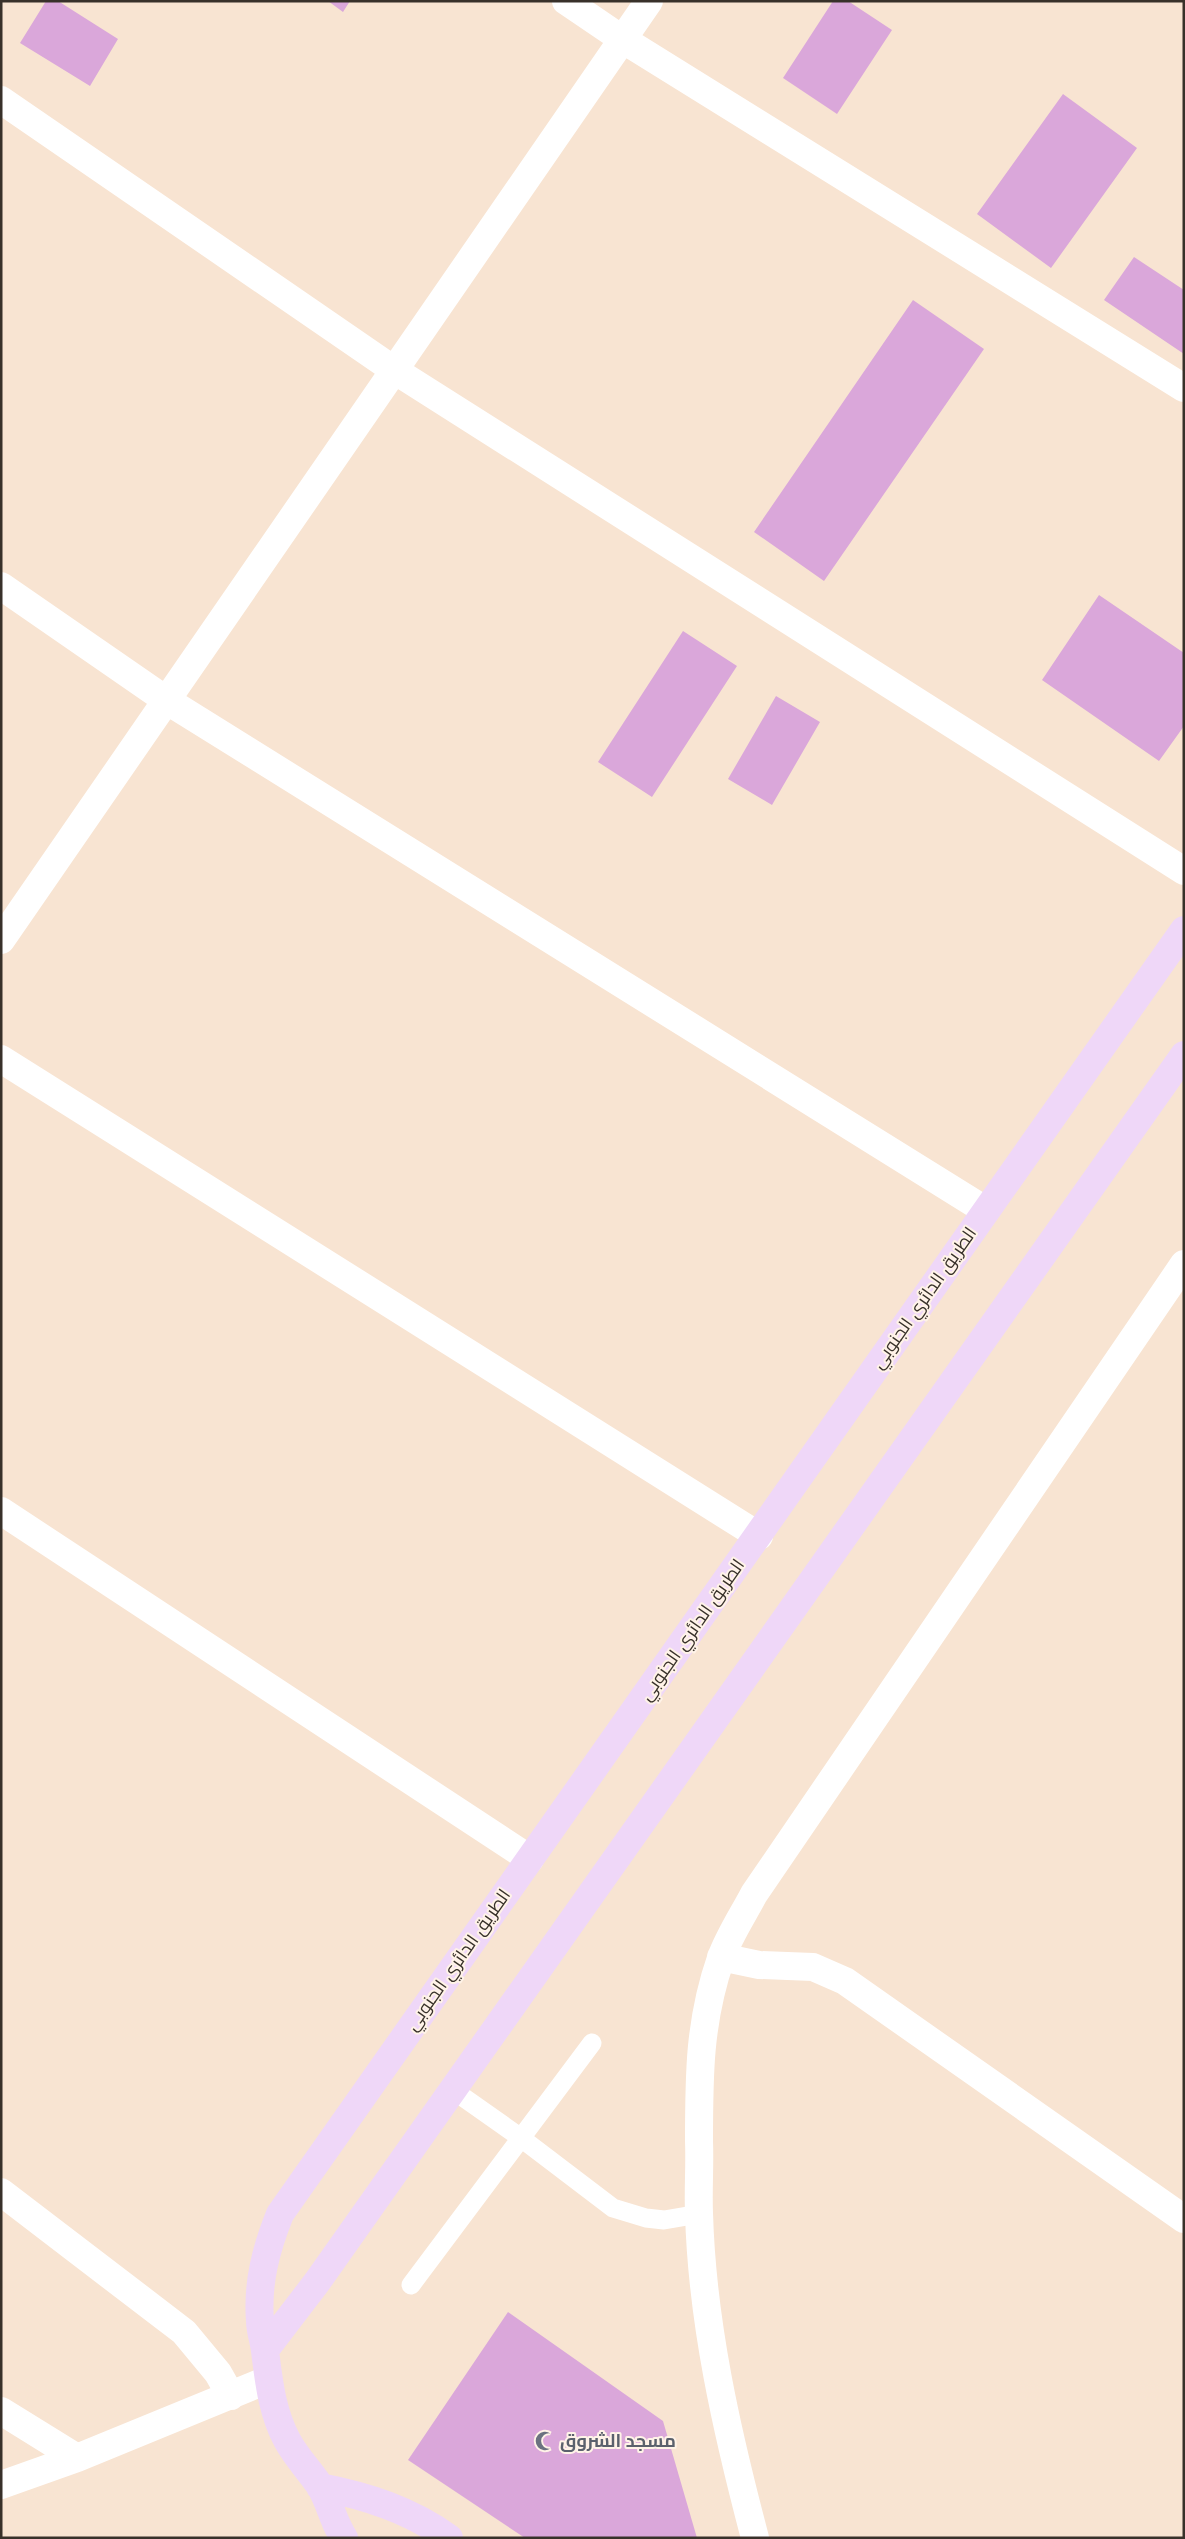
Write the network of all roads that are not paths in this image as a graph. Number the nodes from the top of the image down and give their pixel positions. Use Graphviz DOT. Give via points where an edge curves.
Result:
graph roads {
  1 [pos="566,1"];
  2 [pos="649,1"];
  3 [pos="622,39"];
  4 [pos="1,100"];
  5 [pos="394,370"];
  6 [pos="1184,388"];
  7 [pos="1,586"];
  8 [pos="166,700"];
  9 [pos="1184,872"];
  10 [pos="1184,930"];
  11 [pos="1,940"];
  12 [pos="1184,1055"];
  13 [pos="1,1059"];
  14 [pos="985,1210"];
  15 [pos="1184,1264"];
  16 [pos="1,1511"];
  17 [pos="759,1536"];
  18 [pos="530,1858"];
  19 [pos="721,1957"];
  20 [pos="592,2043"];
  21 [pos="452,2090"];
  22 [pos="521,2138"];
  23 [pos="1,2192"];
  24 [pos="699,2214"];
  25 [pos="1184,2219"];
  26 [pos="411,2285"];
  27 [pos="265,2350"];
  28 [pos="268,2380"];
  29 [pos="231,2396"];
  30 [pos="1,2411"];
  31 [pos="77,2458"];
  32 [pos="1,2485"];
  33 [pos="320,2487"];
  34 [pos="344,2538"];
  35 [pos="449,2538"];
  36 [pos="755,2538"];
  1 -- 3 [label="street"];
  2 -- 3 [label="street"];
  3 -- 5 [label="street"];
  3 -- 6 [label="street"];
  4 -- 5 [label="street"];
  5 -- 8 [label="street"];
  5 -- 9 [label="street"];
  7 -- 8 [label="street"];
  8 -- 11 [label="street"];
  8 -- 14 [label="street"];
  10 -- 14 [label="main road, الطريق الدائري الجنوبي"];
  12 -- 21 [label="main road"];
  13 -- 17 [label="street"];
  14 -- 17 [label="main road, الطريق الدائري الجنوبي"];
  15 -- 19 [label="street" via="754,1894"];
  16 -- 18 [label="street"];
  17 -- 18 [label="main road, الطريق الدائري الجنوبي"];
  18 -- 27 [label="main road, الطريق الدائري الجنوبي" via="280,2214 267,2249 259,2294"];
  19 -- 24 [label="street" via="705,2015 698,2072"];
  19 -- 25 [label="street" via="759,1965 813,1967 845,1981"];
  20 -- 22 [label="lane"];
  21 -- 22 [label="lane"];
  21 -- 27 [label="main road" via="317,2282"];
  22 -- 24 [label="lane" via="613,2208 664,2220"];
  22 -- 26 [label="lane"];
  23 -- 29 [label="street" via="184,2332 218,2373"];
  24 -- 36 [label="street" via="717,2380"];
  27 -- 28 [label="main road, الطريق الدائري الجنوبي"];
  28 -- 29 [label="street"];
  28 -- 33 [label="main road, الطريق الدائري الجنوبي" via="274,2410 286,2438"];
  29 -- 31 [label="street"];
  30 -- 31 [label="street"];
  31 -- 32 [label="street"];
  33 -- 34 [label="main road, الطريق الدائري الجنوبي"];
  33 -- 35 [label="main road" via="383,2502"];
}
